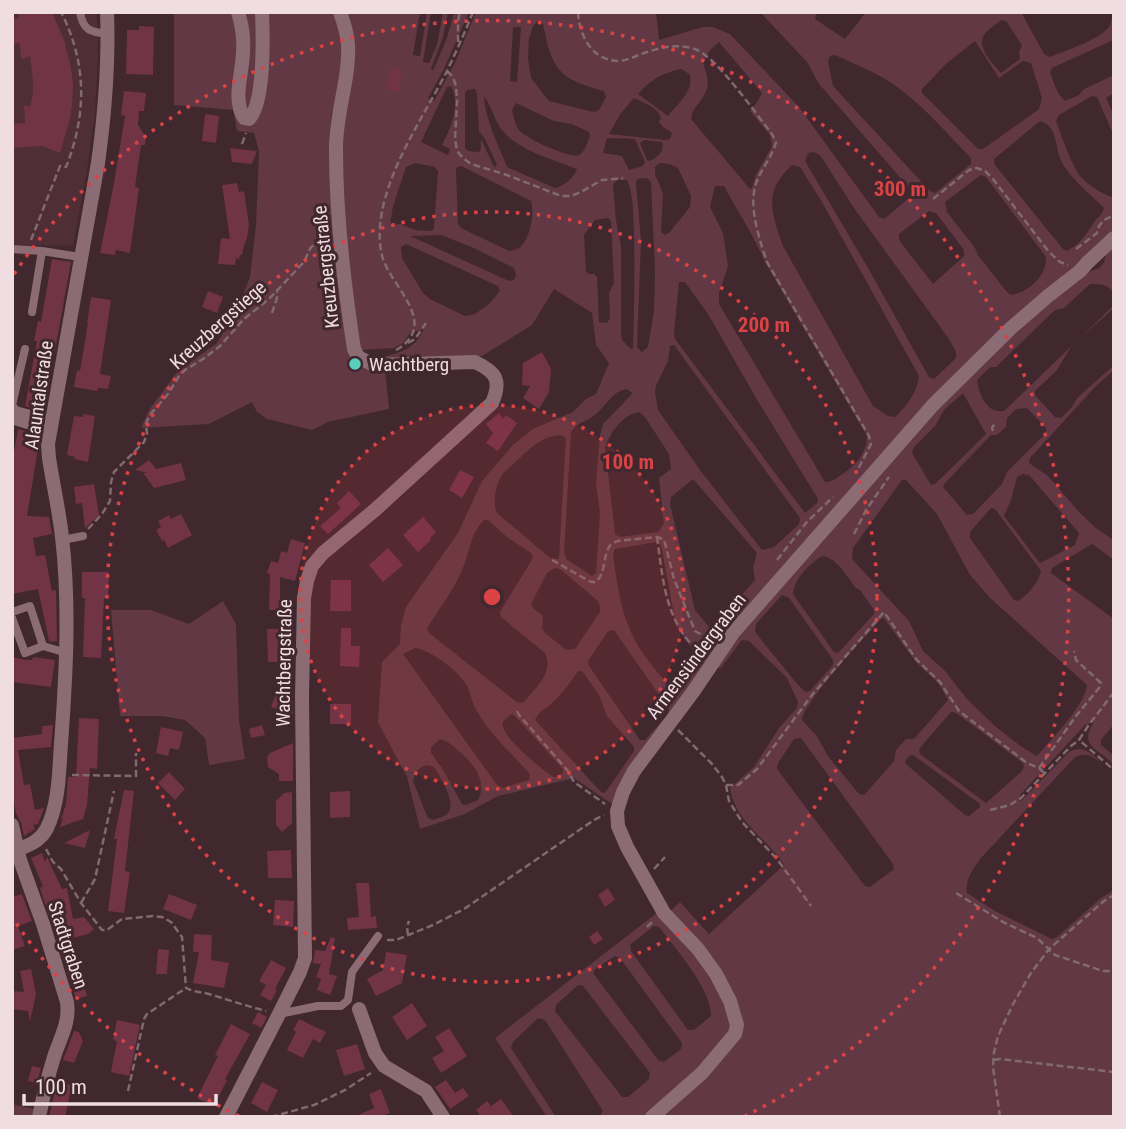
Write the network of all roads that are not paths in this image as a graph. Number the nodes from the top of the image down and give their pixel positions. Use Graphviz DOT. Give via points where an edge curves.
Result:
graph roads {
  1 [pos="80,12"];
  2 [pos="107,12"];
  3 [pos="238,12"];
  4 [pos="262,12"];
  5 [pos="340,12"];
  6 [pos="108,34"];
  7 [pos="1114,238"];
  8 [pos="12,249"];
  9 [pos="42,251"];
  10 [pos="80,257"];
  11 [pos="32,312"];
  12 [pos="25,349"];
  13 [pos="358,357"];
  14 [pos="12,417"];
  15 [pos="51,424"];
  16 [pos="84,534"];
  17 [pos="62,540"];
  18 [pos="12,612"];
  19 [pos="12,618"];
  20 [pos="43,646"];
  21 [pos="67,653"];
  22 [pos="12,825"];
  23 [pos="15,850"];
  24 [pos="378,936"];
  25 [pos="359,1009"];
  26 [pos="276,1013"];
  27 [pos="39,1117"];
  28 [pos="226,1117"];
  29 [pos="443,1117"];
  30 [pos="652,1117"];
  1 -- 6 [label="lane" via="91,32"];
  2 -- 6 [label="street, Alauntalstraße"];
  3 -- 4 [label="street" via="243,52 239,100 241,113 249,119 259,94"];
  5 -- 13 [label="street, Kreuzbergstraße" via="348,44 335,149 348,307"];
  6 -- 10 [label="street, Alauntalstraße" via="104,118"];
  7 -- 30 [label="street, Armensündergraben" via="1011,328 933,405 733,633 634,771 611,813 664,913 716,974 737,1025 702,1073"];
  8 -- 9 [label="lane"];
  9 -- 10 [label="lane"];
  9 -- 11 [label="lane"];
  10 -- 15 [label="street, Alauntalstraße"];
  12 -- 15 [label="lane" via="12,405"];
  13 -- 26 [label="street, Wachtbergstraße" via="374,365 475,362 488,369 498,390 492,403 312,566 304,598 302,697 305,958"];
  14 -- 15 [label="street"];
  15 -- 17 [label="street, Alauntalstraße" via="49,458"];
  16 -- 17 [label="lane"];
  17 -- 21 [label="street, Alauntalstraße"];
  18 -- 20 [label="lane" via="30,606"];
  19 -- 20 [label="lane" via="25,653"];
  20 -- 21 [label="lane"];
  21 -- 23 [label="street, Alauntalstraße" via="52,814 40,839"];
  22 -- 23 [label="street, Stadtgraben"];
  23 -- 27 [label="street, Stadtgraben" via="43,924 68,1013"];
  24 -- 26 [label="lane" via="352,972 348,1000 341,1006"];
  25 -- 29 [label="street" via="384,1066 426,1091"];
  26 -- 28 [label="street, Wachtbergstraße"];
}
